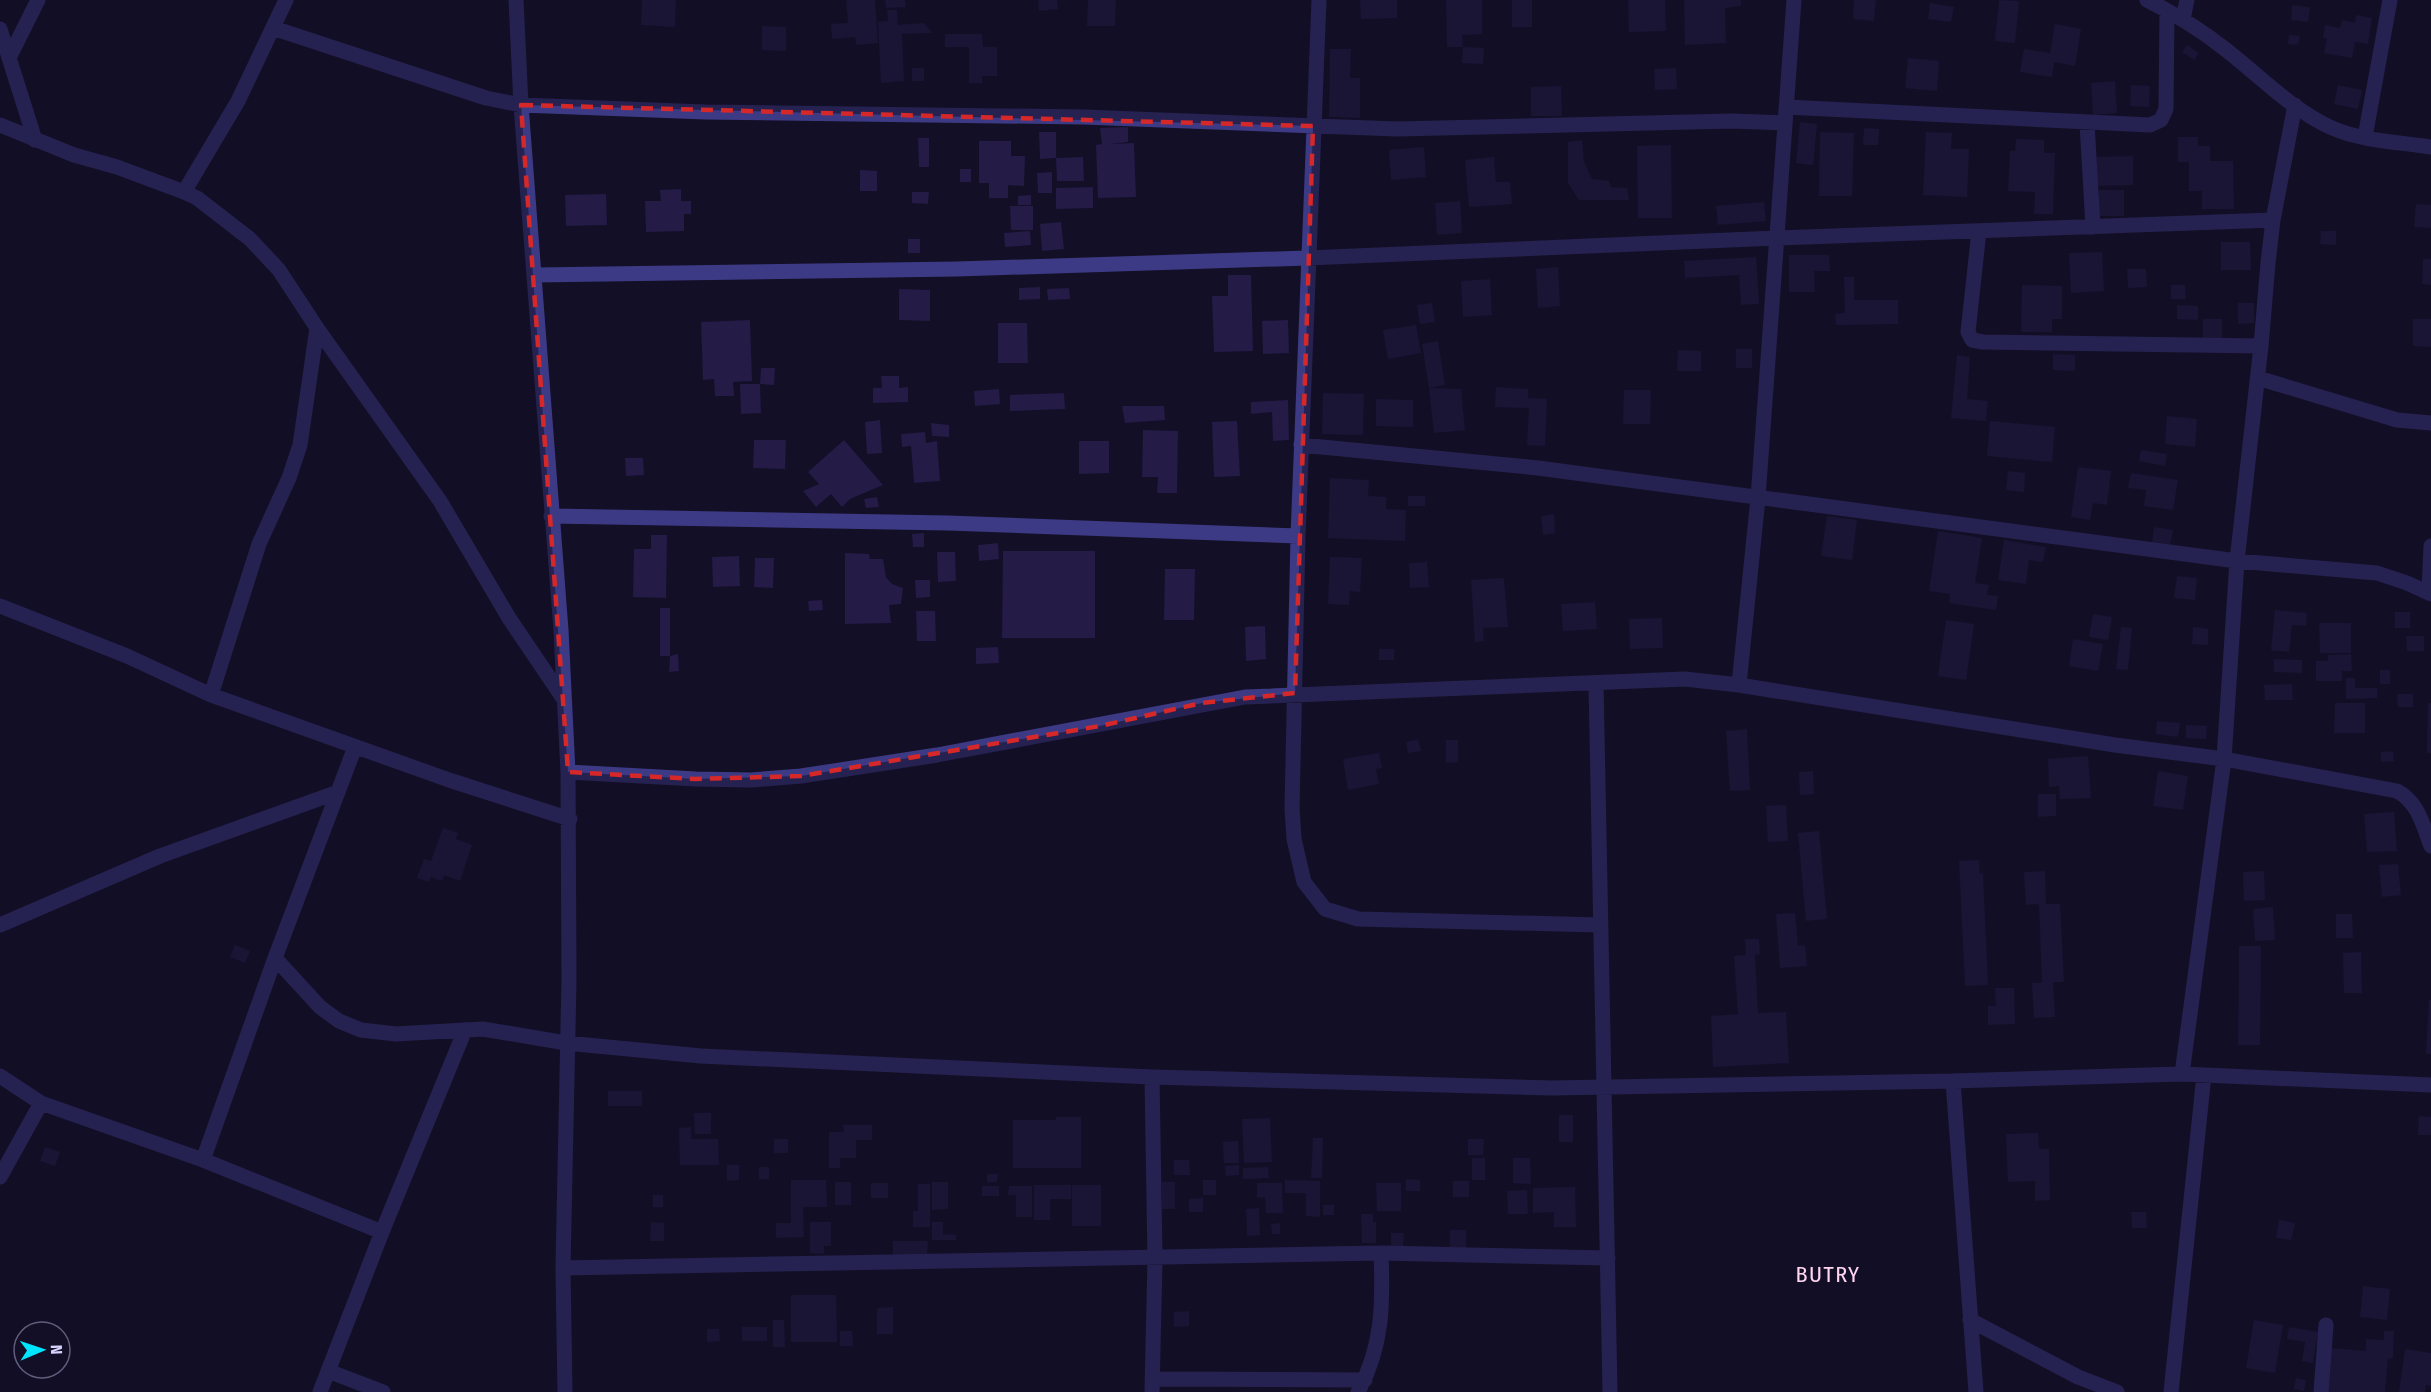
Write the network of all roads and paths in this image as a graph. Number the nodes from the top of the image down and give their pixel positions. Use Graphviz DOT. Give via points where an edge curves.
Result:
graph roads {
  1 [pos="39,0"];
  2 [pos="286,0"];
  3 [pos="516,0"];
  4 [pos="1319,0"];
  5 [pos="1794,0"];
  6 [pos="2147,0"];
  7 [pos="2187,0"];
  8 [pos="2390,0"];
  9 [pos="2168,10"];
  10 [pos="2183,19"];
  11 [pos="273,28"];
  12 [pos="0,29"];
  13 [pos="10,56"];
  14 [pos="521,105"];
  15 [pos="2295,105"];
  16 [pos="1785,115"];
  17 [pos="2087,123"];
  18 [pos="0,125"];
  19 [pos="1312,126"];
  20 [pos="2365,136"];
  21 [pos="34,140"];
  22 [pos="2431,147"];
  23 [pos="184,192"];
  24 [pos="2273,220"];
  25 [pos="2093,227"];
  26 [pos="1979,231"];
  27 [pos="1776,238"];
  28 [pos="1307,258"];
  29 [pos="535,275"];
  30 [pos="317,328"];
  31 [pos="2261,346"];
  32 [pos="2258,378"];
  33 [pos="2431,423"];
  34 [pos="1301,445"];
  35 [pos="1758,498"];
  36 [pos="551,516"];
  37 [pos="1298,536"];
  38 [pos="2431,546"];
  39 [pos="2237,561"];
  40 [pos="2430,593"];
  41 [pos="0,606"];
  42 [pos="1596,683"];
  43 [pos="1739,685"];
  44 [pos="1295,693"];
  45 [pos="211,695"];
  46 [pos="563,699"];
  47 [pos="355,747"];
  48 [pos="2224,759"];
  49 [pos="568,772"];
  50 [pos="338,792"];
  51 [pos="570,819"];
  52 [pos="2431,846"];
  53 [pos="0,925"];
  54 [pos="1600,925"];
  55 [pos="275,958"];
  56 [pos="465,1030"];
  57 [pos="566,1043"];
  58 [pos="2182,1074"];
  59 [pos="2204,1075"];
  60 [pos="0,1076"];
  61 [pos="1152,1077"];
  62 [pos="1953,1081"];
  63 [pos="2431,1086"];
  64 [pos="1606,1088"];
  65 [pos="41,1103"];
  66 [pos="203,1160"];
  67 [pos="0,1177"];
  68 [pos="382,1232"];
  69 [pos="1381,1253"];
  70 [pos="1608,1258"];
  71 [pos="1155,1259"];
  72 [pos="563,1268"];
  73 [pos="1970,1320"];
  74 [pos="2326,1325"];
  75 [pos="328,1371"];
  76 [pos="1152,1385"];
  77 [pos="1362,1386"];
  78 [pos="320,1392"];
  79 [pos="383,1392"];
  80 [pos="565,1392"];
  81 [pos="1610,1392"];
  82 [pos="1976,1392"];
  83 [pos="2117,1392"];
  84 [pos="2170,1392"];
  85 [pos="2321,1392"];
  1 -- 13 [label="street"];
  2 -- 11 [label="street"];
  3 -- 14 [label="street"];
  4 -- 19 [label="street"];
  5 -- 16 [label="street"];
  6 -- 9 [label="street"];
  7 -- 10 [label="street"];
  8 -- 20 [label="street"];
  9 -- 10 [label="street"];
  9 -- 17 [label="street" via="2166,109 2162,120 2150,125"];
  10 -- 15 [label="street"];
  11 -- 14 [label="street" via="486,98"];
  11 -- 23 [label="street" via="238,101"];
  12 -- 13 [label="street"];
  13 -- 21 [label="street"];
  14 -- 19 [label="street"];
  14 -- 29 [label="street"];
  15 -- 20 [label="street" via="2331,128"];
  15 -- 24 [label="street"];
  16 -- 17 [label="street"];
  16 -- 19 [label="street" via="1719,121 1397,129"];
  16 -- 27 [label="street"];
  17 -- 25 [label="street"];
  18 -- 21 [label="street"];
  19 -- 28 [label="street"];
  20 -- 22 [label="street"];
  21 -- 23 [label="street"];
  23 -- 30 [label="street" via="250,239 279,270"];
  24 -- 25 [label="street"];
  24 -- 31 [label="street"];
  25 -- 26 [label="street"];
  26 -- 27 [label="street"];
  26 -- 31 [label="street" via="1968,332 1972,340"];
  27 -- 28 [label="street"];
  27 -- 35 [label="street"];
  28 -- 29 [label="street" via="945,270"];
  28 -- 34 [label="street"];
  29 -- 36 [label="street"];
  30 -- 45 [label="street" via="300,445 259,544"];
  30 -- 46 [label="street" via="440,501 509,618"];
  31 -- 32 [label="street"];
  32 -- 33 [label="street" via="2391,418"];
  32 -- 39 [label="street"];
  34 -- 35 [label="street" via="1538,468"];
  34 -- 37 [label="street"];
  35 -- 39 [label="street"];
  35 -- 43 [label="street"];
  36 -- 37 [label="street" via="948,523"];
  36 -- 46 [label="street"];
  37 -- 44 [label="street"];
  38 -- 40 [label="street"];
  39 -- 40 [label="street" via="2377,573"];
  39 -- 48 [label="street"];
  41 -- 45 [label="street" via="127,656"];
  42 -- 43 [label="street" via="1685,679"];
  42 -- 44 [label="street"];
  42 -- 54 [label="street"];
  43 -- 48 [label="street"];
  44 -- 49 [label="street" via="1202,703 1100,726 801,776 751,780"];
  44 -- 54 [label="street" via="1294,839 1304,882 1325,909 1358,919"];
  45 -- 47 [label="street"];
  46 -- 49 [label="street"];
  47 -- 50 [label="street"];
  47 -- 51 [label="street"];
  48 -- 52 [label="street" via="2397,791 2408,797 2418,811"];
  48 -- 58 [label="street"];
  49 -- 51 [label="street"];
  50 -- 53 [label="street" via="160,856"];
  50 -- 55 [label="street"];
  51 -- 57 [label="street"];
  54 -- 64 [label="street"];
  55 -- 56 [label="street" via="320,1007 361,1030 396,1034"];
  55 -- 66 [label="street"];
  56 -- 57 [label="street" via="483,1029"];
  56 -- 68 [label="street"];
  57 -- 61 [label="street" via="701,1056"];
  57 -- 72 [label="street"];
  58 -- 59 [label="street"];
  58 -- 62 [label="street"];
  59 -- 63 [label="street"];
  59 -- 84 [label="street"];
  60 -- 65 [label="street"];
  61 -- 64 [label="street"];
  61 -- 71 [label="street"];
  62 -- 64 [label="street"];
  62 -- 73 [label="street"];
  64 -- 70 [label="street"];
  65 -- 66 [label="street"];
  65 -- 67 [label="street"];
  66 -- 68 [label="street"];
  68 -- 75 [label="street"];
  69 -- 70 [label="street"];
  69 -- 71 [label="street"];
  69 -- 77 [label="street" via="1377,1348"];
  70 -- 81 [label="street"];
  71 -- 72 [label="street"];
  71 -- 76 [label="street"];
  72 -- 80 [label="street"];
  73 -- 82 [label="street"];
  73 -- 83 [label="street" via="2078,1377"];
  74 -- 85 [label="street"];
  75 -- 78 [label="street"];
  75 -- 79 [label="street"];
  76 -- 77 [label="street"];
}
